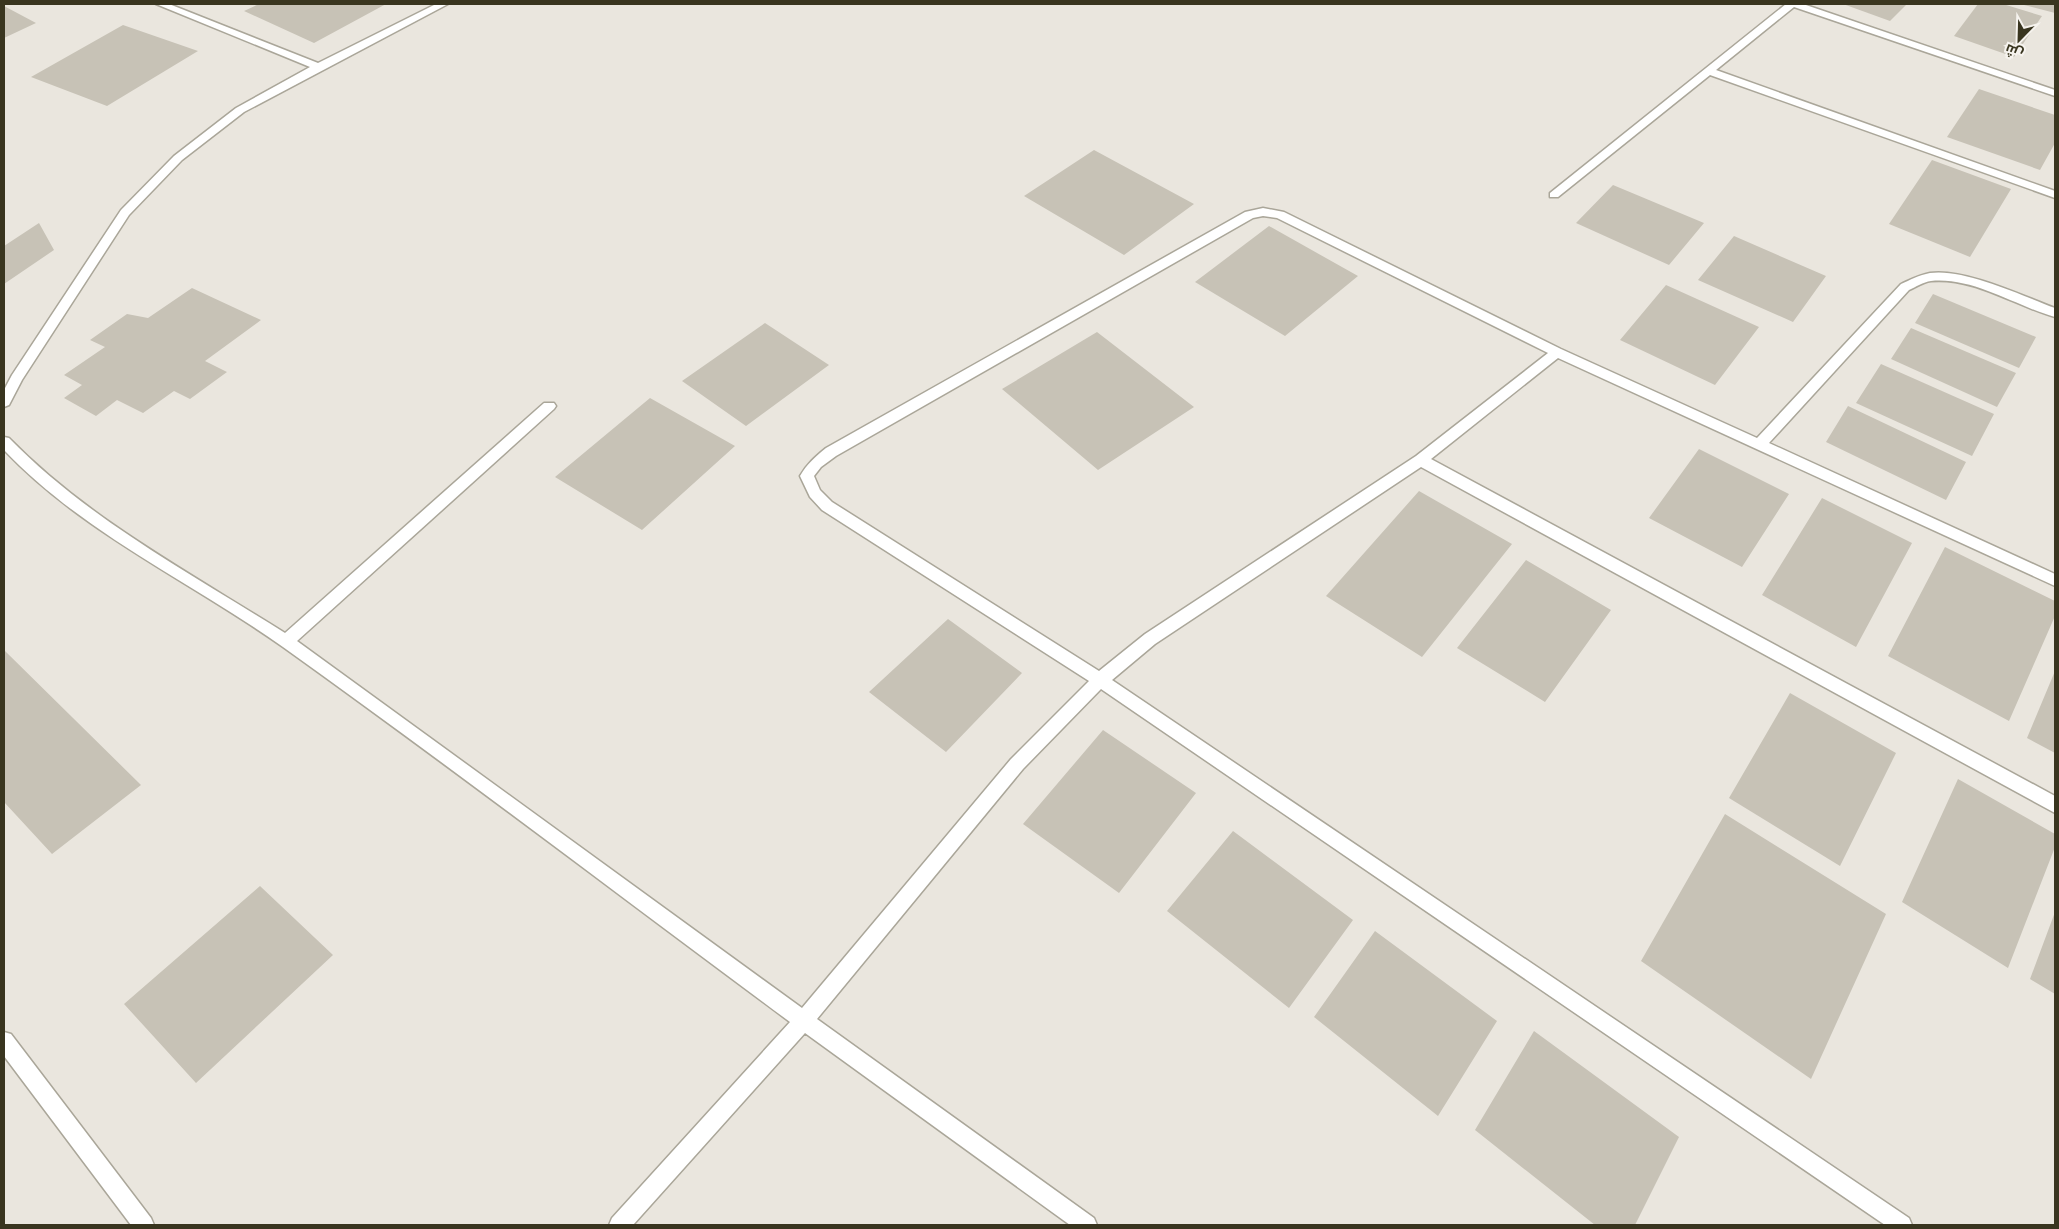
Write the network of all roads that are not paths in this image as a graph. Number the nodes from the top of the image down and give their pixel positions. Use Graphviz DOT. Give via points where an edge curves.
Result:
graph roads {
  1 [pos="161,4"];
  2 [pos="443,4"];
  3 [pos="1793,4"];
  4 [pos="318,66"];
  5 [pos="1708,71"];
  6 [pos="2055,93"];
  7 [pos="1554,195"];
  8 [pos="2055,195"];
  9 [pos="2055,314"];
  10 [pos="1558,352"];
  11 [pos="4,402"];
  12 [pos="548,406"];
  13 [pos="4,442"];
  14 [pos="1760,444"];
  15 [pos="1421,460"];
  16 [pos="2055,580"];
  17 [pos="286,641"];
  18 [pos="1100,680"];
  19 [pos="2055,805"];
  20 [pos="804,1022"];
  21 [pos="4,1041"];
  22 [pos="144,1225"];
  23 [pos="618,1225"];
  24 [pos="1087,1225"];
  25 [pos="1902,1225"];
  1 -- 4 [label="street"];
  2 -- 4 [label="street"];
  3 -- 5 [label="street"];
  3 -- 6 [label="street"];
  4 -- 11 [label="street" via="240,110 201,139 125,213 16,378"];
  5 -- 7 [label="street"];
  5 -- 8 [label="street"];
  9 -- 14 [label="street" via="1958,279 1933,276 1918,281 1905,287"];
  10 -- 14 [label="street"];
  10 -- 15 [label="street"];
  10 -- 18 [label="street" via="1280,214 1263,212 1249,215 816,463 807,476 815,493 827,506"];
  12 -- 17 [label="street"];
  13 -- 17 [label="street" via="34,473 91,518"];
  14 -- 16 [label="street"];
  15 -- 18 [label="street" via="1150,639"];
  15 -- 19 [label="street"];
  17 -- 20 [label="street"];
  18 -- 20 [label="street" via="1017,764"];
  18 -- 25 [label="street"];
  20 -- 23 [label="street"];
  20 -- 24 [label="street"];
  21 -- 22 [label="street"];
}
